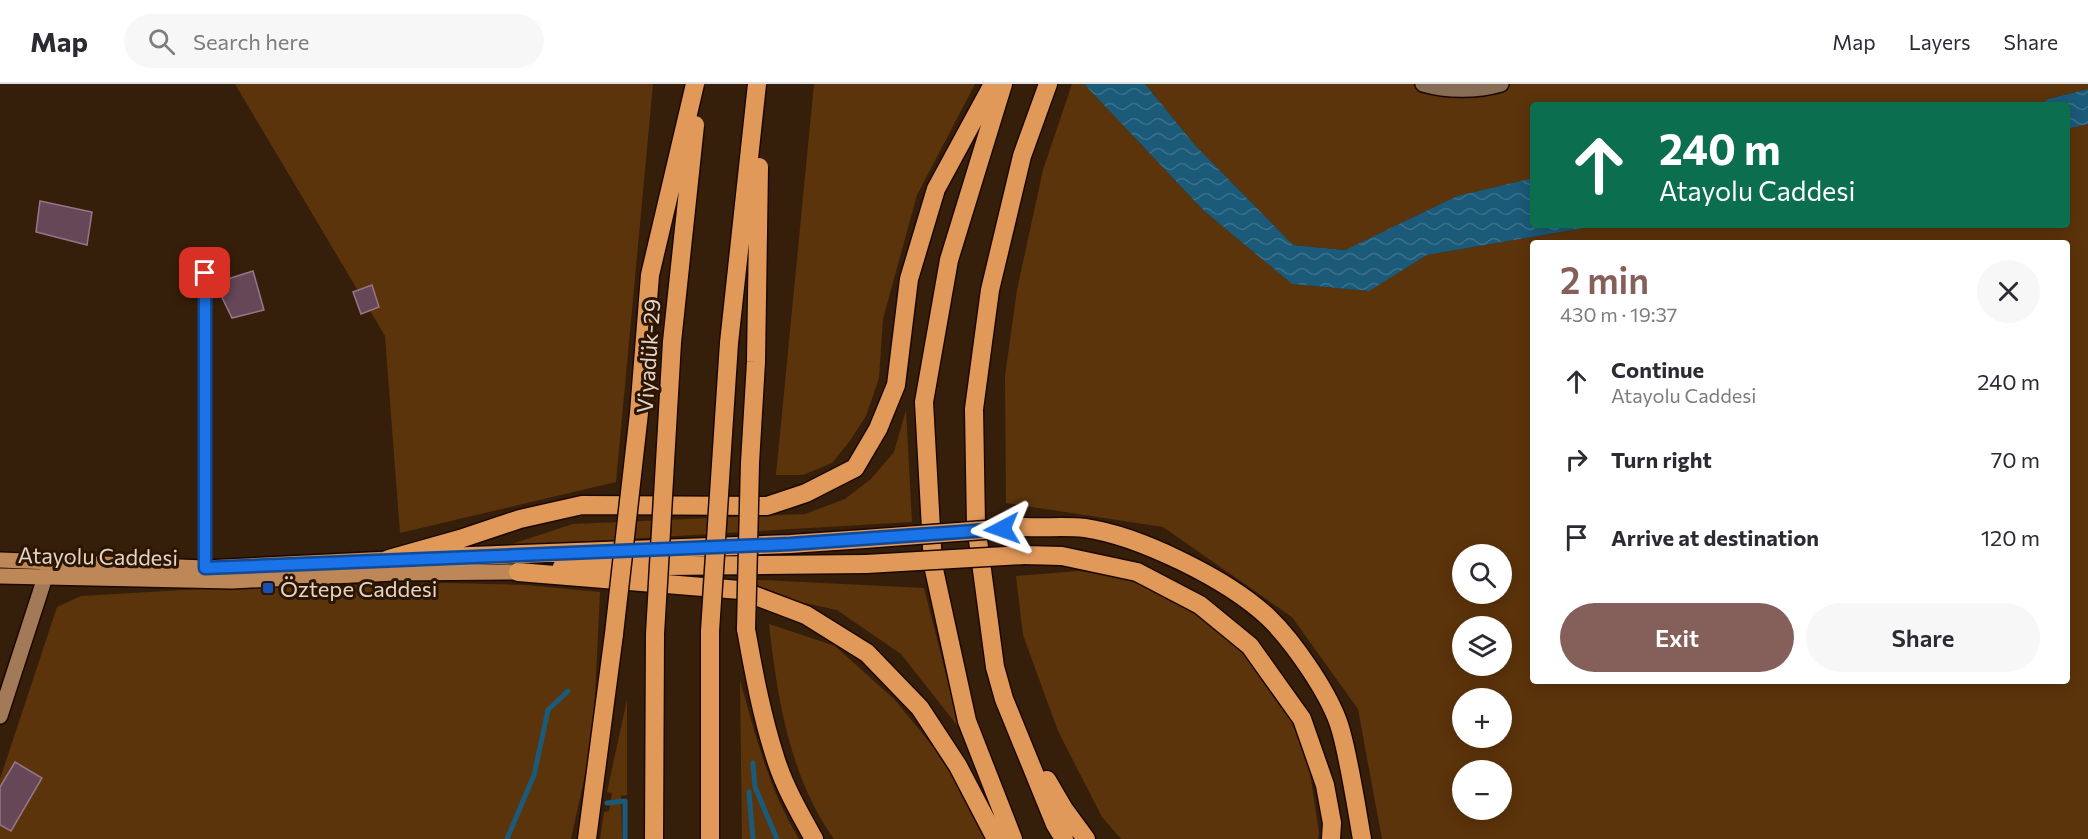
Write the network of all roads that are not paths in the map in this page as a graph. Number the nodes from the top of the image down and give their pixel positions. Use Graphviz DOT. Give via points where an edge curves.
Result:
graph roads {
  1 [pos="695,84"];
  2 [pos="700,84"];
  3 [pos="758,84"];
  4 [pos="993,84"];
  5 [pos="1003,84"];
  6 [pos="1048,84"];
  7 [pos="1423,84"];
  8 [pos="1501,84"];
  9 [pos="205,273"];
  10 [pos="389,559"];
  11 [pos="0,560"];
  12 [pos="50,562"];
  13 [pos="205,568"];
  14 [pos="518,572"];
  15 [pos="0,576"];
  16 [pos="45,578"];
  17 [pos="1004,699"];
  18 [pos="0,716"];
  19 [pos="586,839"];
  20 [pos="654,839"];
  21 [pos="710,839"];
  22 [pos="814,839"];
  23 [pos="996,839"];
  24 [pos="1013,839"];
  25 [pos="1064,839"];
  26 [pos="1086,839"];
  27 [pos="1331,839"];
  28 [pos="1362,839"];
  1 -- 19 [label="highway, bridge" via="650,275 614,634"];
  2 -- 20 [label="highway, Viyadük-29, bridge" via="672,342 656,633"];
  3 -- 21 [label="highway, bridge" via="729,343 710,631"];
  3 -- 22 [label="highway, bridge" via="756,362 746,630 758,696 777,762"];
  4 -- 10 [label="highway" via="936,189 909,279 896,384 879,429 855,468 806,493 767,506 582,506 520,519"];
  5 -- 24 [label="highway" via="949,260 924,402 933,565 967,721"];
  6 -- 17 [label="highway" via="1022,156 990,290 974,409 976,525 995,667"];
  7 -- 8 [label="street" via="1467,89"];
  9 -- 13 [label="lane"];
  10 -- 13 [label="main road, Atayolu Caddesi"];
  10 -- 28 [label="highway, bridge" via="790,544 1025,527 1085,528 1135,541 1229,588 1267,617 1300,655 1341,730"];
  11 -- 12 [label="main road, Atayolu Caddesi"];
  12 -- 13 [label="main road, Atayolu Caddesi"];
  12 -- 16 [label="street"];
  14 -- 16 [label="main road, Atayolu Caddesi" via="232,581"];
  14 -- 23 [label="highway" via="740,590 806,615 867,653 920,708 958,765"];
  14 -- 27 [label="highway, bridge" via="562,567 866,564 1024,555 1062,556 1137,572 1200,605 1250,646 1302,719 1325,784"];
  15 -- 16 [label="main road, Atayolu Caddesi"];
  16 -- 18 [label="street"];
  17 -- 25 [label="highway"];
  17 -- 26 [label="highway" via="1064,809"];
}
